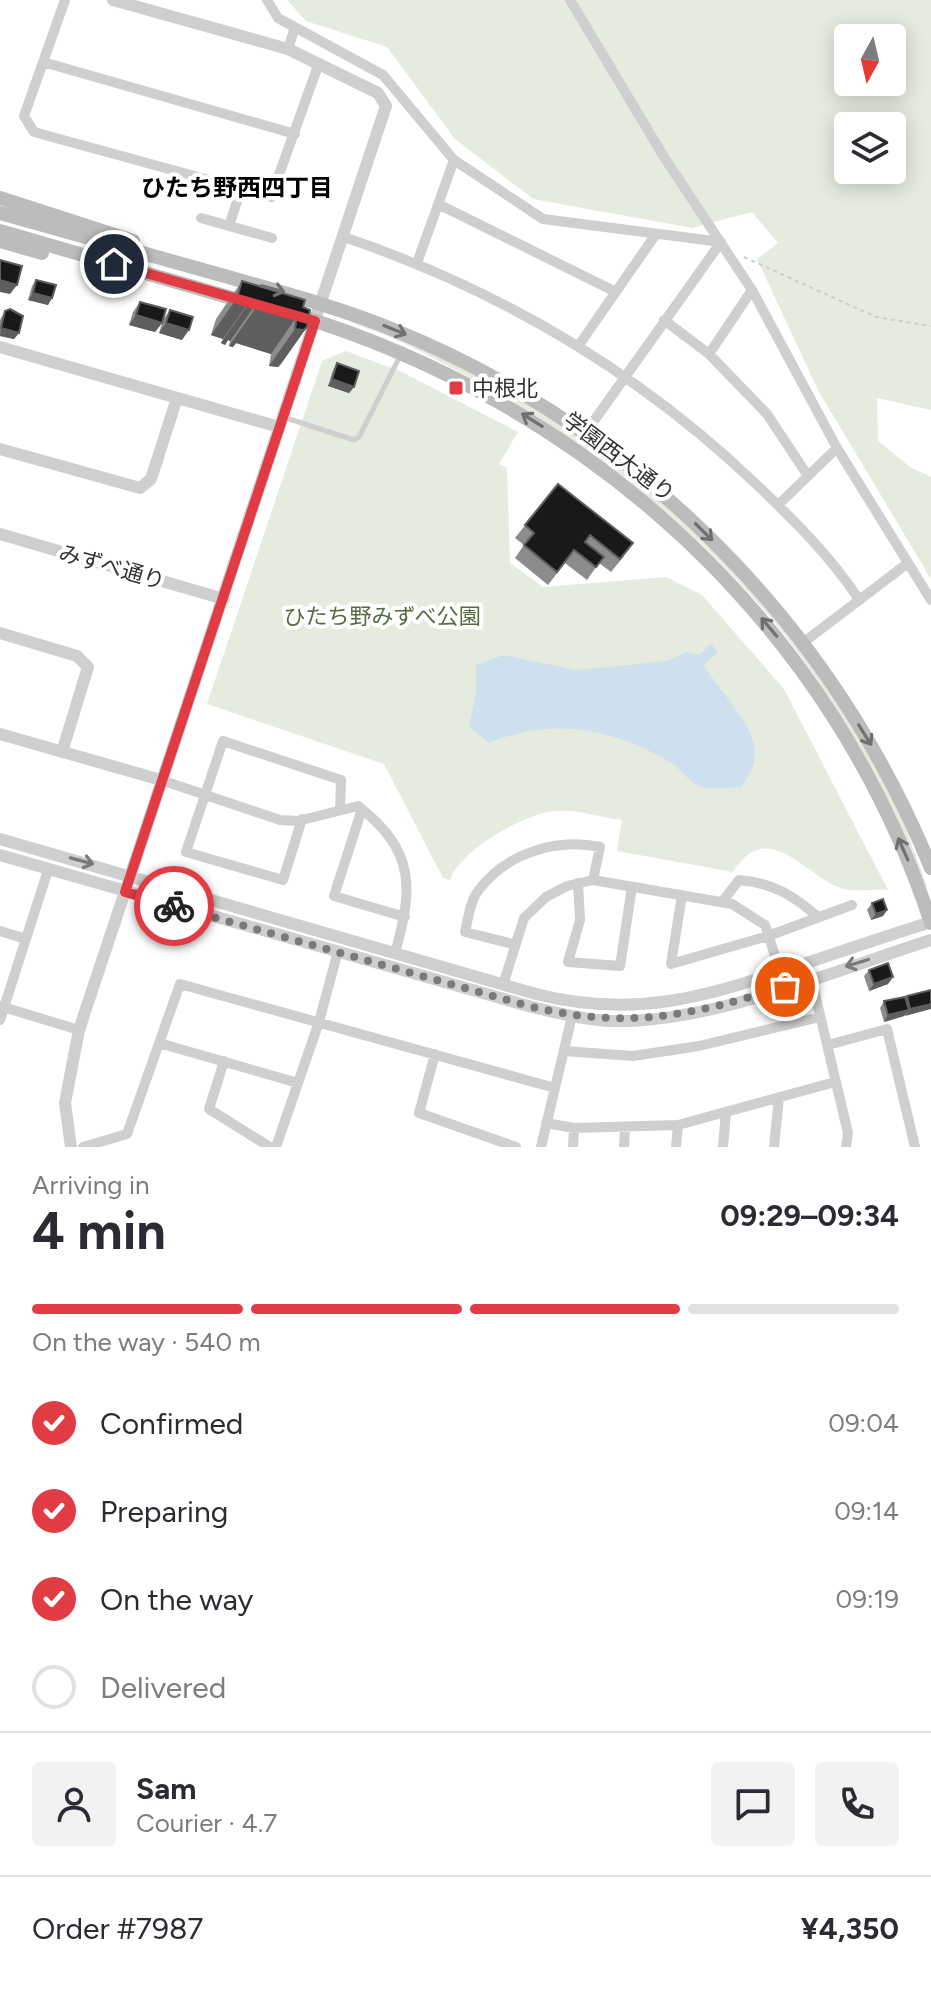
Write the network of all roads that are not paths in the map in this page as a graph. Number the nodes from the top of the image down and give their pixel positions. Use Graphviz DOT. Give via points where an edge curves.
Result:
graph roads {
  1 [pos="65,0"];
  2 [pos="113,0"];
  3 [pos="267,0"];
  4 [pos="570,0"];
  5 [pos="295,27"];
  6 [pos="288,49"];
  7 [pos="43,62"];
  8 [pos="319,63"];
  9 [pos="295,134"];
  10 [pos="454,160"];
  11 [pos="241,189"];
  12 [pos="0,198"];
  13 [pos="438,204"];
  14 [pos="0,213"];
  15 [pos="201,218"];
  16 [pos="229,226"];
  17 [pos="0,231"];
  18 [pos="656,234"];
  19 [pos="344,237"];
  20 [pos="272,238"];
  21 [pos="0,241"];
  22 [pos="723,246"];
  23 [pos="166,259"];
  24 [pos="417,263"];
  25 [pos="198,287"];
  26 [pos="752,290"];
  27 [pos="616,292"];
  28 [pos="321,304"];
  29 [pos="664,320"];
  30 [pos="315,321"];
  31 [pos="579,345"];
  32 [pos="0,347"];
  33 [pos="402,353"];
  34 [pos="709,354"];
  35 [pos="626,375"];
  36 [pos="177,398"];
  37 [pos="281,422"];
  38 [pos="586,432"];
  39 [pos="837,448"];
  40 [pos="0,449"];
  41 [pos="808,476"];
  42 [pos="778,505"];
  43 [pos="0,534"];
  44 [pos="908,563"];
  45 [pos="858,598"];
  46 [pos="224,599"];
  47 [pos="931,600"];
  48 [pos="0,633"];
  49 [pos="804,642"];
  50 [pos="0,734"];
  51 [pos="62,752"];
  52 [pos="161,780"];
  53 [pos="205,794"];
  54 [pos="362,809"];
  55 [pos="340,810"];
  56 [pos="302,819"];
  57 [pos="0,839"];
  58 [pos="0,855"];
  59 [pos="931,868"];
  60 [pos="48,870"];
  61 [pos="131,875"];
  62 [pos="593,880"];
  63 [pos="578,883"];
  64 [pos="632,887"];
  65 [pos="125,892"];
  66 [pos="682,895"];
  67 [pos="722,902"];
  68 [pos="852,905"];
  69 [pos="405,917"];
  70 [pos="818,917"];
  71 [pos="931,922"];
  72 [pos="0,931"];
  73 [pos="768,936"];
  74 [pos="26,939"];
  75 [pos="931,940"];
  76 [pos="513,944"];
  77 [pos="338,951"];
  78 [pos="395,953"];
  79 [pos="780,971"];
  80 [pos="811,977"];
  81 [pos="503,985"];
  82 [pos="2,1006"];
  83 [pos="572,1016"];
  84 [pos="820,1017"];
  85 [pos="0,1020"];
  86 [pos="319,1022"];
  87 [pos="79,1030"];
  88 [pos="159,1043"];
  89 [pos="828,1045"];
  90 [pos="564,1051"];
  91 [pos="435,1054"];
  92 [pos="224,1061"];
  93 [pos="835,1082"];
  94 [pos="298,1083"];
  95 [pos="555,1088"];
  96 [pos="779,1097"];
  97 [pos="726,1112"];
  98 [pos="546,1123"];
  99 [pos="678,1125"];
  100 [pos="625,1127"];
  101 [pos="574,1128"];
  102 [pos="71,1147"];
  103 [pos="83,1147"];
  104 [pos="273,1147"];
  105 [pos="516,1147"];
  106 [pos="541,1147"];
  107 [pos="573,1147"];
  108 [pos="624,1147"];
  109 [pos="676,1147"];
  110 [pos="723,1147"];
  111 [pos="774,1147"];
  112 [pos="846,1147"];
  113 [pos="915,1147"];
  1 -- 7 [label="street"];
  2 -- 6 [label="street"];
  3 -- 5 [label="street" via="278,18"];
  4 -- 22 [label="street"];
  5 -- 6 [label="street"];
  5 -- 10 [label="street" via="383,75"];
  6 -- 8 [label="street"];
  7 -- 9 [label="street"];
  7 -- 11 [label="street" via="24,116 34,132"];
  8 -- 9 [label="street"];
  8 -- 19 [label="street" via="378,93 386,106"];
  9 -- 11 [label="street" via="271,197"];
  10 -- 13 [label="street"];
  10 -- 18 [label="street" via="543,219"];
  11 -- 16 [label="street"];
  12 -- 23 [label="main road" via="93,227"];
  13 -- 24 [label="street"];
  13 -- 27 [label="street"];
  14 -- 23 [label="main road, 学園西大通り"];
  15 -- 16 [label="street"];
  16 -- 20 [label="street"];
  17 -- 25 [label="main road, 学園西大通り"];
  18 -- 22 [label="street"];
  18 -- 27 [label="street"];
  19 -- 24 [label="street"];
  19 -- 28 [label="street"];
  21 -- 25 [label="main road" via="125,277"];
  22 -- 26 [label="street"];
  22 -- 29 [label="street"];
  23 -- 28 [label="main road, 学園西大通り, one-way"];
  24 -- 31 [label="street" via="520,310"];
  25 -- 30 [label="main road, 学園西大通り"];
  26 -- 34 [label="street"];
  26 -- 39 [label="street"];
  27 -- 31 [label="street"];
  28 -- 30 [label="street"];
  28 -- 38 [label="main road, 学園西大通り, one-way" via="452,355"];
  29 -- 34 [label="street"];
  29 -- 35 [label="street"];
  30 -- 33 [label="main road, 学園西大通り"];
  30 -- 37 [label="street"];
  31 -- 35 [label="street"];
  32 -- 36 [label="street"];
  33 -- 37 [label="lane" via="354,440"];
  71 -- 33 [label="main road, 学園西大通り, one-way" via="887,814 856,755 791,655 735,587 667,521 575,447 505,404"];
  34 -- 41 [label="street" via="767,414"];
  35 -- 38 [label="street"];
  35 -- 42 [label="street" via="707,438"];
  36 -- 37 [label="street"];
  36 -- 40 [label="street" via="151,479 140,488"];
  37 -- 46 [label="street"];
  38 -- 49 [label="main road, 学園西大通り, one-way" via="678,505"];
  39 -- 41 [label="street"];
  39 -- 44 [label="street"];
  41 -- 42 [label="street"];
  42 -- 45 [label="street" via="836,564"];
  43 -- 46 [label="street, みずべ通り"];
  44 -- 45 [label="street"];
  44 -- 47 [label="street"];
  45 -- 49 [label="street"];
  46 -- 52 [label="street"];
  48 -- 51 [label="street" via="77,656 88,667"];
  49 -- 59 [label="main road, 学園西大通り, one-way" via="872,745"];
  50 -- 51 [label="street"];
  51 -- 52 [label="street"];
  52 -- 53 [label="street"];
  52 -- 61 [label="street"];
  53 -- 55 [label="street" via="223,741 341,780"];
  53 -- 56 [label="street" via="280,820"];
  53 -- 56 [label="street" via="186,852 283,880"];
  54 -- 55 [label="street"];
  54 -- 69 [label="street" via="381,824 404,866 410,893"];
  54 -- 69 [label="street" via="334,896"];
  55 -- 56 [label="street"];
  57 -- 61 [label="street, one-way"];
  58 -- 60 [label="street"];
  60 -- 65 [label="street"];
  60 -- 74 [label="street"];
  61 -- 65 [label="street"];
  61 -- 78 [label="street"];
  62 -- 63 [label="street"];
  62 -- 64 [label="street"];
  62 -- 76 [label="street" via="600,847 576,842 537,849 501,868 476,893 465,932"];
  63 -- 64 [label="street" via="580,920 568,962 620,966"];
  63 -- 76 [label="street" via="546,897 524,918"];
  64 -- 66 [label="street"];
  65 -- 77 [label="street"];
  65 -- 87 [label="street"];
  66 -- 67 [label="street"];
  66 -- 73 [label="street" via="671,964"];
  67 -- 70 [label="street" via="739,880 765,882 794,896"];
  67 -- 73 [label="street" via="765,925"];
  68 -- 70 [label="street"];
  69 -- 78 [label="street"];
  70 -- 73 [label="street"];
  71 -- 79 [label="street"];
  72 -- 74 [label="street"];
  73 -- 79 [label="street"];
  74 -- 82 [label="street"];
  75 -- 80 [label="street, one-way"];
  76 -- 81 [label="street"];
  77 -- 83 [label="street"];
  77 -- 86 [label="street"];
  78 -- 81 [label="street"];
  79 -- 81 [label="street" via="697,998 629,1007 576,1003"];
  80 -- 83 [label="street" via="675,1017 612,1021"];
  80 -- 84 [label="street"];
  82 -- 85 [label="street"];
  82 -- 87 [label="street"];
  83 -- 90 [label="street"];
  84 -- 89 [label="street"];
  84 -- 90 [label="street" via="633,1056"];
  86 -- 88 [label="street" via="180,984"];
  86 -- 91 [label="street"];
  86 -- 94 [label="street"];
  87 -- 102 [label="street" via="65,1103"];
  88 -- 92 [label="street"];
  88 -- 103 [label="street" via="127,1134"];
  89 -- 93 [label="street"];
  89 -- 113 [label="street" via="887,1029"];
  90 -- 95 [label="street"];
  91 -- 95 [label="street"];
  91 -- 105 [label="street" via="419,1113"];
  92 -- 94 [label="street"];
  92 -- 104 [label="street" via="209,1109"];
  93 -- 96 [label="street"];
  93 -- 112 [label="street" via="848,1133"];
  94 -- 104 [label="street"];
  95 -- 98 [label="street"];
  96 -- 97 [label="street"];
  96 -- 111 [label="street"];
  97 -- 99 [label="street"];
  97 -- 110 [label="street"];
  98 -- 101 [label="street"];
  98 -- 106 [label="street"];
  99 -- 100 [label="street"];
  99 -- 109 [label="street"];
  100 -- 101 [label="street"];
  100 -- 108 [label="street"];
  101 -- 107 [label="street"];
}
